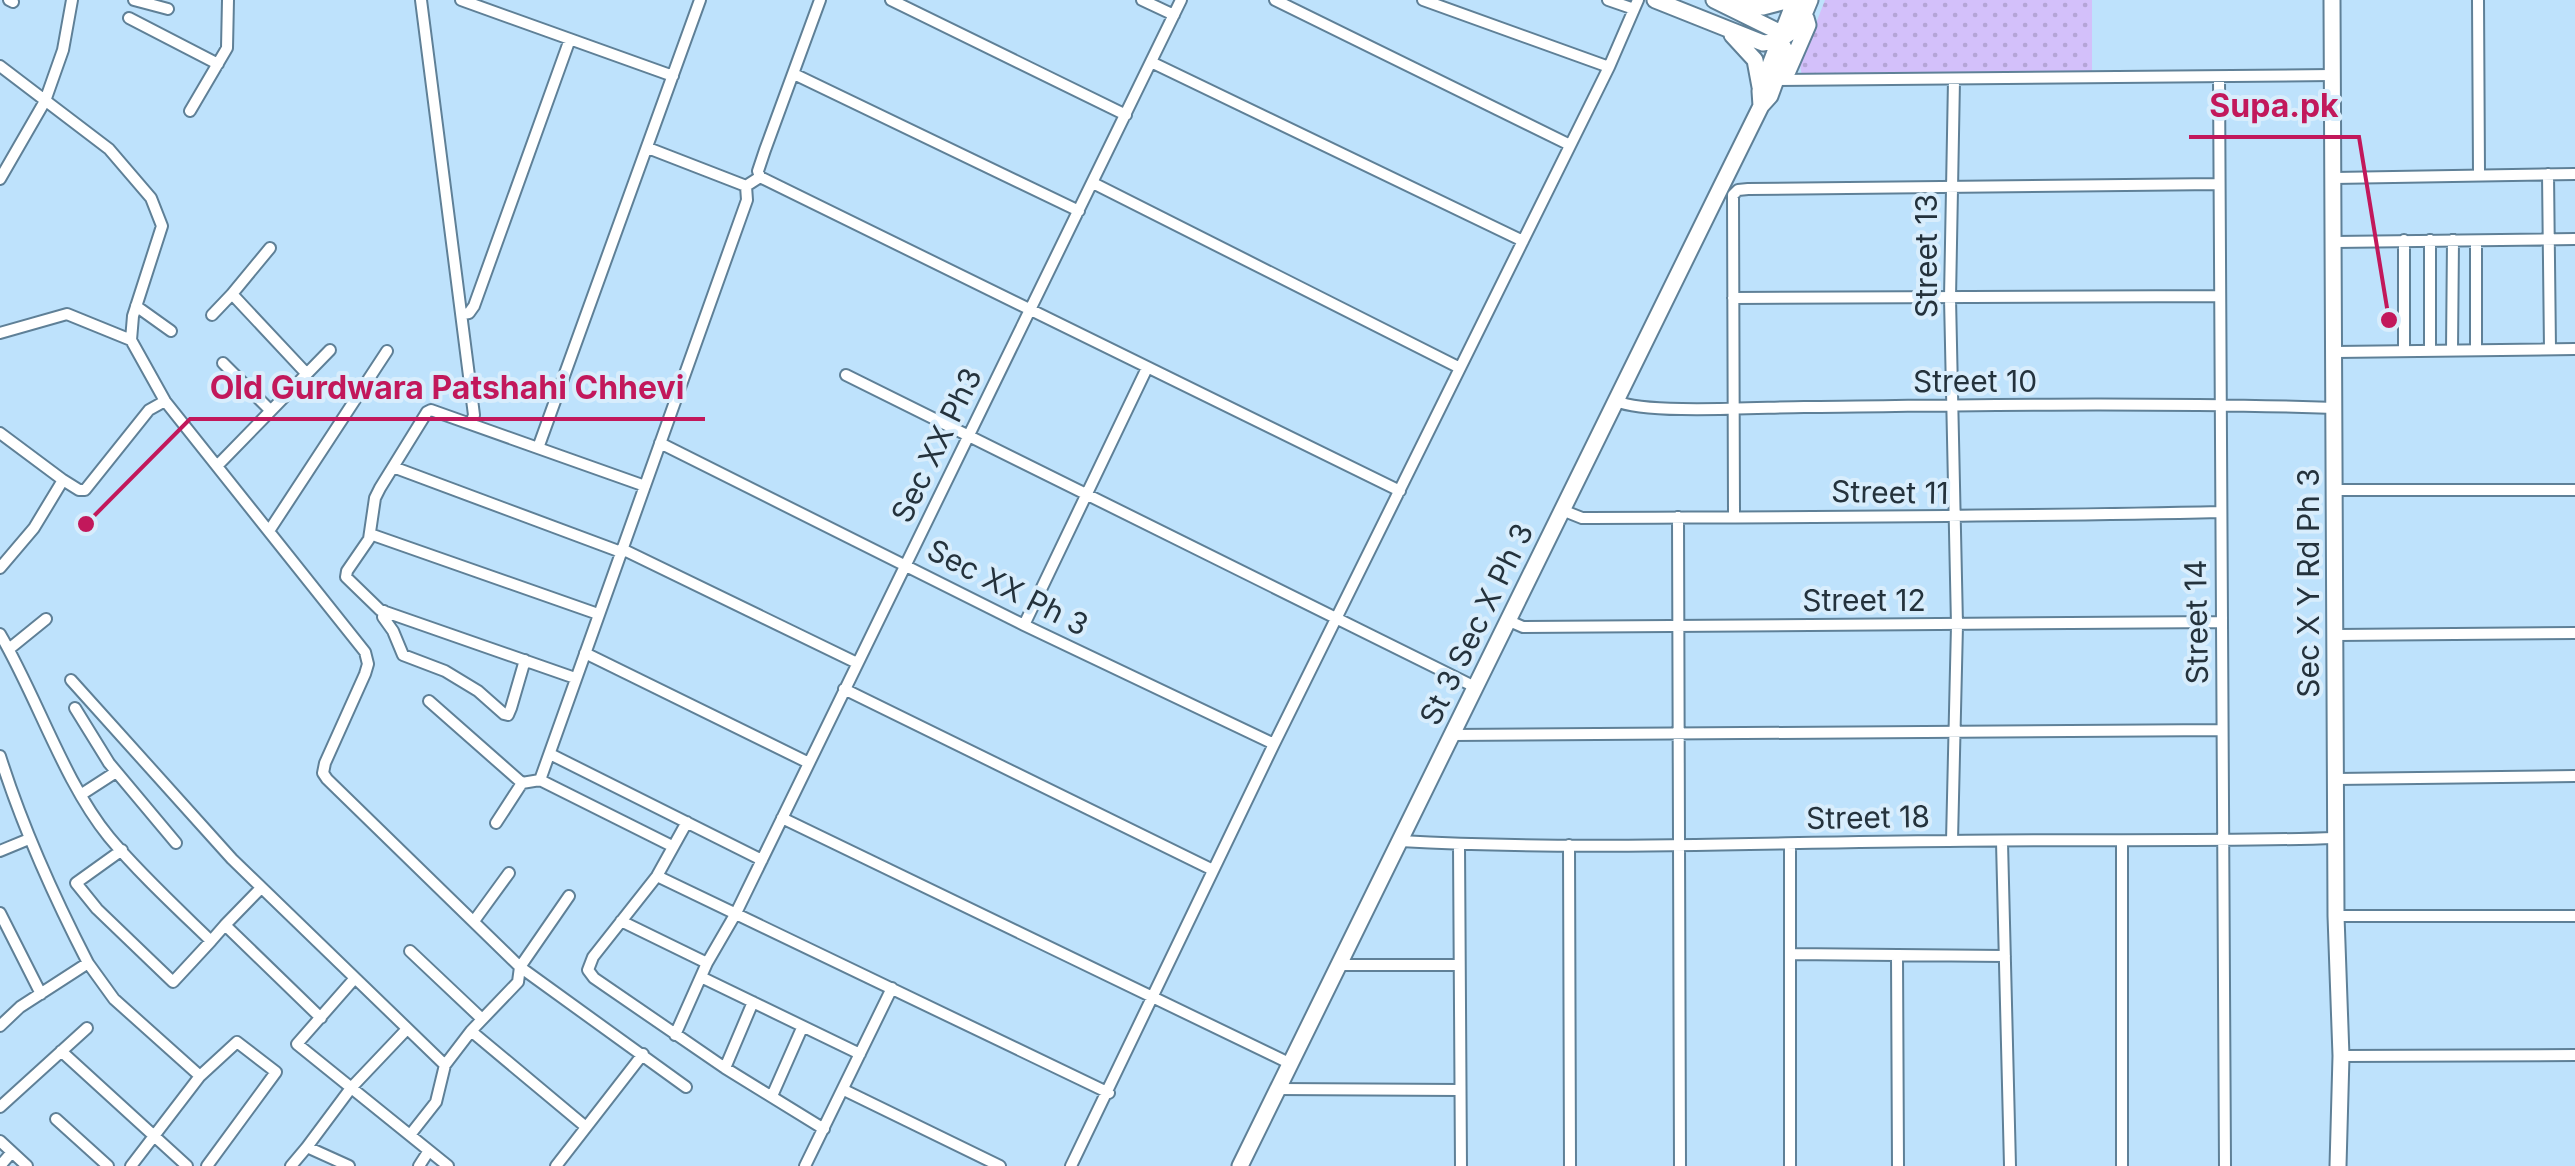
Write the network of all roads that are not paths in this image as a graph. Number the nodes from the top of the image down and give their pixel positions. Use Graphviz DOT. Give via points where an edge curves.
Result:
graph roads {
  1 [pos="72,0"];
  2 [pos="134,0"];
  3 [pos="228,0"];
  4 [pos="422,0"];
  5 [pos="460,0"];
  6 [pos="700,0"];
  7 [pos="820,0"];
  8 [pos="891,0"];
  9 [pos="1142,0"];
  10 [pos="1181,0"];
  11 [pos="1275,0"];
  12 [pos="1423,0"];
  13 [pos="1608,0"];
  14 [pos="1655,0"];
  15 [pos="1714,0"];
  16 [pos="1793,0"];
  17 [pos="2332,0"];
  18 [pos="2478,0"];
  19 [pos="1636,5"];
  20 [pos="1734,7"];
  21 [pos="1808,7"];
  22 [pos="168,10"];
  23 [pos="1174,15"];
  24 [pos="130,18"];
  25 [pos="1727,30"];
  26 [pos="570,39"];
  27 [pos="1781,39"];
  28 [pos="1152,62"];
  29 [pos="218,64"];
  30 [pos="0,66"];
  31 [pos="1609,67"];
  32 [pos="794,74"];
  33 [pos="2332,75"];
  34 [pos="673,76"];
  35 [pos="2219,77"];
  36 [pos="1777,78"];
  37 [pos="1954,80"];
  38 [pos="1761,98"];
  39 [pos="45,101"];
  40 [pos="190,111"];
  41 [pos="1126,115"];
  42 [pos="1570,144"];
  43 [pos="648,148"];
  44 [pos="2479,174"];
  45 [pos="2548,174"];
  46 [pos="2575,174"];
  47 [pos="760,177"];
  48 [pos="2334,178"];
  49 [pos="0,179"];
  50 [pos="1093,184"];
  51 [pos="2218,184"];
  52 [pos="746,186"];
  53 [pos="1951,188"];
  54 [pos="1726,192"];
  55 [pos="1079,211"];
  56 [pos="2575,239"];
  57 [pos="2404,240"];
  58 [pos="2430,240"];
  59 [pos="2453,240"];
  60 [pos="2476,240"];
  61 [pos="2548,240"];
  62 [pos="1524,241"];
  63 [pos="2335,242"];
  64 [pos="270,248"];
  65 [pos="232,294"];
  66 [pos="2220,296"];
  67 [pos="1733,298"];
  68 [pos="1950,298"];
  69 [pos="136,306"];
  70 [pos="1030,310"];
  71 [pos="462,314"];
  72 [pos="212,315"];
  73 [pos="170,331"];
  74 [pos="0,333"];
  75 [pos="131,340"];
  76 [pos="2550,349"];
  77 [pos="2575,349"];
  78 [pos="330,350"];
  79 [pos="2404,350"];
  80 [pos="2430,350"];
  81 [pos="2452,350"];
  82 [pos="2476,350"];
  83 [pos="387,351"];
  84 [pos="2336,352"];
  85 [pos="223,362"];
  86 [pos="1147,368"];
  87 [pos="1460,368"];
  88 [pos="306,373"];
  89 [pos="846,375"];
  90 [pos="165,400"];
  91 [pos="1616,401"];
  92 [pos="2220,404"];
  93 [pos="1952,406"];
  94 [pos="1732,408"];
  95 [pos="2335,408"];
  96 [pos="270,410"];
  97 [pos="471,422"];
  98 [pos="0,433"];
  99 [pos="967,436"];
  100 [pos="660,444"];
  101 [pos="538,448"];
  102 [pos="216,466"];
  103 [pos="392,467"];
  104 [pos="63,480"];
  105 [pos="645,486"];
  106 [pos="2336,490"];
  107 [pos="2575,490"];
  108 [pos="1400,492"];
  109 [pos="1086,494"];
  110 [pos="1562,510"];
  111 [pos="2220,512"];
  112 [pos="1734,515"];
  113 [pos="1678,517"];
  114 [pos="1956,518"];
  115 [pos="268,531"];
  116 [pos="370,534"];
  117 [pos="622,551"];
  118 [pos="905,564"];
  119 [pos="0,568"];
  120 [pos="384,611"];
  121 [pos="598,614"];
  122 [pos="46,619"];
  123 [pos="1337,619"];
  124 [pos="1507,620"];
  125 [pos="2222,622"];
  126 [pos="1957,624"];
  127 [pos="1024,625"];
  128 [pos="1676,625"];
  129 [pos="0,634"];
  130 [pos="2575,634"];
  131 [pos="2337,636"];
  132 [pos="9,649"];
  133 [pos="585,653"];
  134 [pos="525,660"];
  135 [pos="857,663"];
  136 [pos="575,678"];
  137 [pos="72,680"];
  138 [pos="1475,687"];
  139 [pos="844,690"];
  140 [pos="428,701"];
  141 [pos="75,708"];
  142 [pos="2222,730"];
  143 [pos="1955,732"];
  144 [pos="1678,734"];
  145 [pos="1452,735"];
  146 [pos="1274,744"];
  147 [pos="550,754"];
  148 [pos="0,756"];
  149 [pos="809,762"];
  150 [pos="116,772"];
  151 [pos="2575,776"];
  152 [pos="2336,779"];
  153 [pos="540,780"];
  154 [pos="522,783"];
  155 [pos="82,794"];
  156 [pos="782,818"];
  157 [pos="687,822"];
  158 [pos="496,824"];
  159 [pos="2336,838"];
  160 [pos="29,839"];
  161 [pos="1952,840"];
  162 [pos="176,842"];
  163 [pos="1400,842"];
  164 [pos="2002,842"];
  165 [pos="2122,842"];
  166 [pos="2221,842"];
  167 [pos="1680,843"];
  168 [pos="1569,844"];
  169 [pos="1790,844"];
  170 [pos="1459,845"];
  171 [pos="672,846"];
  172 [pos="122,850"];
  173 [pos="0,852"];
  174 [pos="762,860"];
  175 [pos="1213,870"];
  176 [pos="509,873"];
  177 [pos="657,876"];
  178 [pos="261,888"];
  179 [pos="569,896"];
  180 [pos="0,913"];
  181 [pos="736,913"];
  182 [pos="2336,916"];
  183 [pos="2575,916"];
  184 [pos="474,921"];
  185 [pos="621,921"];
  186 [pos="225,926"];
  187 [pos="211,940"];
  188 [pos="410,950"];
  189 [pos="1790,954"];
  190 [pos="1897,955"];
  191 [pos="2005,956"];
  192 [pos="88,962"];
  193 [pos="707,964"];
  194 [pos="1340,965"];
  195 [pos="1459,965"];
  196 [pos="520,967"];
  197 [pos="701,977"];
  198 [pos="355,978"];
  199 [pos="892,988"];
  200 [pos="41,994"];
  201 [pos="1152,996"];
  202 [pos="753,1002"];
  203 [pos="320,1018"];
  204 [pos="482,1019"];
  205 [pos="0,1026"];
  206 [pos="87,1028"];
  207 [pos="802,1028"];
  208 [pos="407,1029"];
  209 [pos="471,1031"];
  210 [pos="675,1035"];
  211 [pos="62,1051"];
  212 [pos="643,1054"];
  213 [pos="860,1054"];
  214 [pos="2340,1056"];
  215 [pos="2575,1056"];
  216 [pos="1289,1063"];
  217 [pos="445,1066"];
  218 [pos="724,1068"];
  219 [pos="200,1076"];
  220 [pos="686,1087"];
  221 [pos="351,1088"];
  222 [pos="1277,1089"];
  223 [pos="844,1090"];
  224 [pos="1460,1090"];
  225 [pos="1108,1092"];
  226 [pos="772,1096"];
  227 [pos="0,1108"];
  228 [pos="56,1119"];
  229 [pos="586,1128"];
  230 [pos="824,1129"];
  231 [pos="410,1135"];
  232 [pos="154,1137"];
  233 [pos="0,1141"];
  234 [pos="307,1147"];
  235 [pos="12,1152"];
  236 [pos="428,1152"];
  237 [pos="0,1166"];
  238 [pos="27,1166"];
  239 [pos="108,1166"];
  240 [pos="130,1166"];
  241 [pos="187,1166"];
  242 [pos="207,1166"];
  243 [pos="291,1166"];
  244 [pos="348,1166"];
  245 [pos="420,1166"];
  246 [pos="448,1166"];
  247 [pos="556,1166"];
  248 [pos="805,1166"];
  249 [pos="1000,1166"];
  250 [pos="1071,1166"];
  251 [pos="1240,1166"];
  252 [pos="1461,1166"];
  253 [pos="1570,1166"];
  254 [pos="1680,1166"];
  255 [pos="1790,1166"];
  256 [pos="1898,1166"];
  257 [pos="2010,1166"];
  258 [pos="2122,1166"];
  259 [pos="2224,1166"];
  260 [pos="2338,1166"];
  1 -- 39 [label="street"];
  2 -- 22 [label="street"];
  3 -- 29 [label="street" via="227,48"];
  4 -- 71 [label="street"];
  5 -- 26 [label="street"];
  6 -- 34 [label="street"];
  7 -- 32 [label="street"];
  8 -- 41 [label="street"];
  9 -- 23 [label="street"];
  10 -- 23 [label="street, Sec XX Ph3"];
  11 -- 42 [label="street"];
  12 -- 31 [label="street"];
  13 -- 19 [label="street"];
  14 -- 25 [label="main road"];
  15 -- 20 [label="main road"];
  16 -- 20 [label="main road"];
  16 -- 27 [label="main road"];
  17 -- 33 [label="main road, Sec X Y Rd Ph 3"];
  18 -- 44 [label="street"];
  19 -- 31 [label="street"];
  20 -- 27 [label="main road"];
  21 -- 27 [label="main road" via="1798,27"];
  21 -- 36 [label="main road" via="1794,59"];
  23 -- 28 [label="street, Sec XX Ph3"];
  24 -- 29 [label="street"];
  25 -- 27 [label="main road" via="1763,43"];
  25 -- 38 [label="main road" via="1755,60"];
  26 -- 34 [label="street"];
  26 -- 71 [label="street" via="474,306"];
  27 -- 36 [label="main road, St 3 Sec X Ph 3" via="1785,58"];
  27 -- 38 [label="main road, St 3 Sec X Ph 3"];
  28 -- 41 [label="street, Sec XX Ph3"];
  28 -- 62 [label="street"];
  29 -- 40 [label="street"];
  30 -- 39 [label="street"];
  31 -- 42 [label="street"];
  32 -- 47 [label="street"];
  32 -- 55 [label="street"];
  33 -- 35 [label="street"];
  33 -- 48 [label="main road, Sec X Y Rd Ph 3"];
  34 -- 43 [label="street"];
  35 -- 37 [label="street"];
  35 -- 51 [label="street, Street 14"];
  36 -- 37 [label="street"];
  36 -- 38 [label="main road, St 3 Sec X Ph 3"];
  37 -- 53 [label="street, Street 13"];
  38 -- 54 [label="main road, St 3 Sec X Ph 3"];
  39 -- 49 [label="street"];
  39 -- 69 [label="street" via="109,149 150,198 162,226"];
  41 -- 50 [label="street, Sec XX Ph3"];
  42 -- 62 [label="street"];
  43 -- 52 [label="street"];
  43 -- 101 [label="street"];
  44 -- 45 [label="street"];
  44 -- 48 [label="street"];
  45 -- 46 [label="street"];
  45 -- 61 [label="street"];
  47 -- 52 [label="street"];
  47 -- 70 [label="street"];
  48 -- 63 [label="main road, Sec X Y Rd Ph 3"];
  50 -- 55 [label="street, Sec XX Ph3"];
  50 -- 87 [label="street"];
  51 -- 53 [label="street"];
  51 -- 66 [label="street, Street 14"];
  52 -- 100 [label="street" via="747,200"];
  53 -- 54 [label="street"];
  53 -- 68 [label="street, Street 13"];
  54 -- 67 [label="street"];
  54 -- 91 [label="main road, St 3 Sec X Ph 3"];
  55 -- 70 [label="street, Sec XX Ph3"];
  56 -- 61 [label="street"];
  57 -- 58 [label="street"];
  57 -- 63 [label="street"];
  57 -- 79 [label="street"];
  58 -- 59 [label="street"];
  58 -- 80 [label="street"];
  59 -- 60 [label="street"];
  59 -- 81 [label="street"];
  60 -- 61 [label="street"];
  60 -- 82 [label="street"];
  61 -- 76 [label="street"];
  62 -- 87 [label="street"];
  63 -- 84 [label="main road, Sec X Y Rd Ph 3"];
  64 -- 65 [label="street"];
  65 -- 72 [label="street"];
  65 -- 88 [label="street"];
  66 -- 68 [label="street"];
  66 -- 92 [label="street, Street 14"];
  67 -- 68 [label="street"];
  67 -- 94 [label="street"];
  68 -- 93 [label="street, Street 13"];
  69 -- 73 [label="street"];
  69 -- 75 [label="street"];
  70 -- 86 [label="street"];
  70 -- 99 [label="street, Sec XX Ph3"];
  71 -- 97 [label="street"];
  74 -- 75 [label="street" via="68,314"];
  75 -- 90 [label="street"];
  76 -- 77 [label="street"];
  76 -- 82 [label="street"];
  78 -- 88 [label="street"];
  79 -- 80 [label="street"];
  79 -- 84 [label="street"];
  80 -- 81 [label="street"];
  81 -- 82 [label="street"];
  83 -- 115 [label="street"];
  84 -- 95 [label="main road, Sec X Y Rd Ph 3"];
  85 -- 96 [label="street"];
  86 -- 108 [label="street"];
  86 -- 109 [label="street"];
  87 -- 108 [label="street"];
  88 -- 96 [label="street"];
  89 -- 99 [label="street"];
  90 -- 102 [label="street"];
  90 -- 104 [label="street" via="149,410 85,490"];
  91 -- 94 [label="street, Street 10"];
  91 -- 110 [label="main road, St 3 Sec X Ph 3"];
  92 -- 93 [label="street, Street 10"];
  92 -- 95 [label="street, Street 10"];
  92 -- 111 [label="street, Street 14"];
  93 -- 94 [label="street, Street 10"];
  93 -- 114 [label="street, Street 13"];
  94 -- 112 [label="street"];
  95 -- 106 [label="main road, Sec X Y Rd Ph 3"];
  96 -- 102 [label="street"];
  97 -- 101 [label="street"];
  97 -- 103 [label="street" via="427,412"];
  98 -- 104 [label="street"];
  99 -- 109 [label="street"];
  99 -- 118 [label="street, Sec XX Ph3"];
  100 -- 105 [label="street"];
  100 -- 118 [label="street, Sec XX Ph 3"];
  101 -- 105 [label="street"];
  102 -- 115 [label="street"];
  103 -- 116 [label="street" via="375,498"];
  103 -- 117 [label="street"];
  104 -- 119 [label="street"];
  105 -- 117 [label="street"];
  106 -- 107 [label="street"];
  106 -- 131 [label="main road, Sec X Y Rd Ph 3"];
  108 -- 123 [label="street"];
  109 -- 123 [label="street"];
  109 -- 127 [label="street"];
  110 -- 113 [label="street, Street 11" via="1582,518"];
  110 -- 124 [label="main road, St 3 Sec X Ph 3"];
  111 -- 114 [label="street, Street 11"];
  111 -- 125 [label="street, Street 14"];
  112 -- 113 [label="street, Street 11"];
  112 -- 114 [label="street, Street 11"];
  113 -- 128 [label="street"];
  114 -- 126 [label="street, Street 13"];
  115 -- 184 [label="street" via="368,664 323,773"];
  116 -- 120 [label="street" via="346,577"];
  116 -- 121 [label="street"];
  117 -- 121 [label="street"];
  117 -- 135 [label="street"];
  118 -- 127 [label="street, Sec XX Ph 3"];
  118 -- 135 [label="street, Sec XX Ph3"];
  120 -- 134 [label="street"];
  120 -- 134 [label="street" via="403,655 444,670 504,714"];
  121 -- 133 [label="street"];
  122 -- 132 [label="street"];
  123 -- 138 [label="street"];
  123 -- 146 [label="street"];
  124 -- 128 [label="street, Street 12" via="1523,626"];
  124 -- 138 [label="main road, St 3 Sec X Ph 3"];
  125 -- 126 [label="street, Street 12"];
  125 -- 142 [label="street, Street 14"];
  126 -- 128 [label="street, Street 12"];
  126 -- 143 [label="street, Street 13"];
  127 -- 146 [label="street, Sec XX Ph 3"];
  128 -- 144 [label="street"];
  129 -- 132 [label="street"];
  130 -- 131 [label="street"];
  131 -- 152 [label="main road, Sec X Y Rd Ph 3"];
  132 -- 155 [label="street"];
  133 -- 136 [label="street"];
  133 -- 149 [label="street"];
  134 -- 136 [label="street"];
  135 -- 139 [label="street, Sec XX Ph3"];
  136 -- 147 [label="street"];
  137 -- 178 [label="street"];
  138 -- 145 [label="main road, St 3 Sec X Ph 3"];
  139 -- 149 [label="street, Sec XX Ph3"];
  139 -- 175 [label="street"];
  140 -- 154 [label="street"];
  141 -- 150 [label="street"];
  142 -- 143 [label="street"];
  142 -- 166 [label="street, Street 14"];
  143 -- 144 [label="street"];
  143 -- 161 [label="street, Street 13"];
  144 -- 145 [label="street"];
  144 -- 167 [label="street"];
  145 -- 163 [label="main road, St 3 Sec X Ph 3"];
  146 -- 175 [label="street"];
  147 -- 153 [label="street"];
  147 -- 157 [label="street"];
  148 -- 160 [label="street"];
  149 -- 156 [label="street, Sec XX Ph3"];
  150 -- 155 [label="street"];
  150 -- 162 [label="street"];
  151 -- 152 [label="street"];
  152 -- 159 [label="main road, Sec X Y Rd Ph 3"];
  153 -- 154 [label="street"];
  153 -- 171 [label="street"];
  154 -- 158 [label="street"];
  155 -- 172 [label="street"];
  156 -- 174 [label="street, Sec XX Ph3"];
  156 -- 201 [label="street"];
  157 -- 171 [label="street"];
  157 -- 174 [label="street"];
  159 -- 166 [label="street, Street 18"];
  159 -- 182 [label="main road, Sec X Y Rd Ph 3"];
  160 -- 173 [label="street"];
  160 -- 192 [label="street"];
  161 -- 164 [label="street, Street 18"];
  161 -- 169 [label="street, Street 18"];
  163 -- 170 [label="street, Street 18"];
  163 -- 194 [label="main road, St 3 Sec X Ph 3"];
  164 -- 165 [label="street, Street 18"];
  164 -- 191 [label="street"];
  165 -- 166 [label="street, Street 18"];
  165 -- 258 [label="street"];
  166 -- 259 [label="street, Street 14"];
  167 -- 168 [label="street, Street 18"];
  167 -- 169 [label="street, Street 18"];
  167 -- 254 [label="street"];
  168 -- 170 [label="street, Street 18"];
  168 -- 253 [label="street"];
  169 -- 189 [label="street"];
  170 -- 195 [label="street"];
  171 -- 177 [label="street"];
  172 -- 187 [label="street"];
  172 -- 187 [label="street" via="76,883 97,909 173,982"];
  174 -- 181 [label="street, Sec XX Ph3"];
  175 -- 201 [label="street"];
  176 -- 184 [label="street"];
  177 -- 181 [label="street"];
  177 -- 185 [label="street"];
  178 -- 186 [label="street"];
  178 -- 198 [label="street"];
  179 -- 196 [label="street"];
  180 -- 200 [label="street"];
  181 -- 193 [label="street, Sec XX Ph3"];
  181 -- 199 [label="street"];
  182 -- 183 [label="street"];
  182 -- 214 [label="main road, Sec X Y Rd Ph 3"];
  184 -- 196 [label="street"];
  185 -- 193 [label="street"];
  185 -- 210 [label="street" via="588,970"];
  186 -- 187 [label="street"];
  186 -- 203 [label="street"];
  188 -- 204 [label="street"];
  189 -- 190 [label="street"];
  189 -- 255 [label="street"];
  190 -- 191 [label="street"];
  190 -- 256 [label="street"];
  191 -- 257 [label="street"];
  192 -- 200 [label="street"];
  192 -- 219 [label="street" via="114,999"];
  193 -- 197 [label="street, Sec XX Ph3"];
  194 -- 195 [label="street"];
  194 -- 216 [label="main road, St 3 Sec X Ph 3"];
  195 -- 224 [label="street"];
  196 -- 204 [label="street" via="518,982"];
  196 -- 212 [label="street"];
  197 -- 202 [label="street"];
  197 -- 210 [label="street, Sec XX Ph3"];
  198 -- 203 [label="street"];
  198 -- 208 [label="street"];
  199 -- 213 [label="street"];
  199 -- 225 [label="street"];
  200 -- 205 [label="street"];
  201 -- 216 [label="street"];
  201 -- 225 [label="street"];
  202 -- 207 [label="street"];
  202 -- 218 [label="street"];
  203 -- 221 [label="street" via="297,1044"];
  204 -- 209 [label="street"];
  206 -- 211 [label="street"];
  207 -- 213 [label="street"];
  207 -- 226 [label="street"];
  208 -- 217 [label="street"];
  208 -- 221 [label="street"];
  209 -- 217 [label="street"];
  209 -- 229 [label="street"];
  210 -- 218 [label="street"];
  211 -- 227 [label="street"];
  211 -- 232 [label="street"];
  212 -- 220 [label="street"];
  212 -- 229 [label="street"];
  213 -- 223 [label="street"];
  214 -- 215 [label="street"];
  214 -- 260 [label="main road, Sec X Y Rd Ph 3"];
  216 -- 222 [label="main road, St 3 Sec X Ph 3"];
  217 -- 231 [label="street" via="436,1102"];
  218 -- 226 [label="street"];
  219 -- 232 [label="street"];
  219 -- 242 [label="street" via="237,1042 276,1072"];
  221 -- 231 [label="street"];
  221 -- 234 [label="street"];
  222 -- 224 [label="street"];
  222 -- 251 [label="main road, St 3 Sec X Ph 3"];
  223 -- 230 [label="street"];
  223 -- 249 [label="street"];
  224 -- 252 [label="street"];
  225 -- 250 [label="street"];
  226 -- 230 [label="street"];
  228 -- 239 [label="street"];
  229 -- 247 [label="street"];
  230 -- 248 [label="street"];
  231 -- 236 [label="street"];
  232 -- 240 [label="street"];
  232 -- 241 [label="street"];
  233 -- 235 [label="street"];
  234 -- 243 [label="street"];
  234 -- 244 [label="street"];
  235 -- 237 [label="street"];
  235 -- 238 [label="street"];
  236 -- 245 [label="street"];
  236 -- 246 [label="street"];
}
